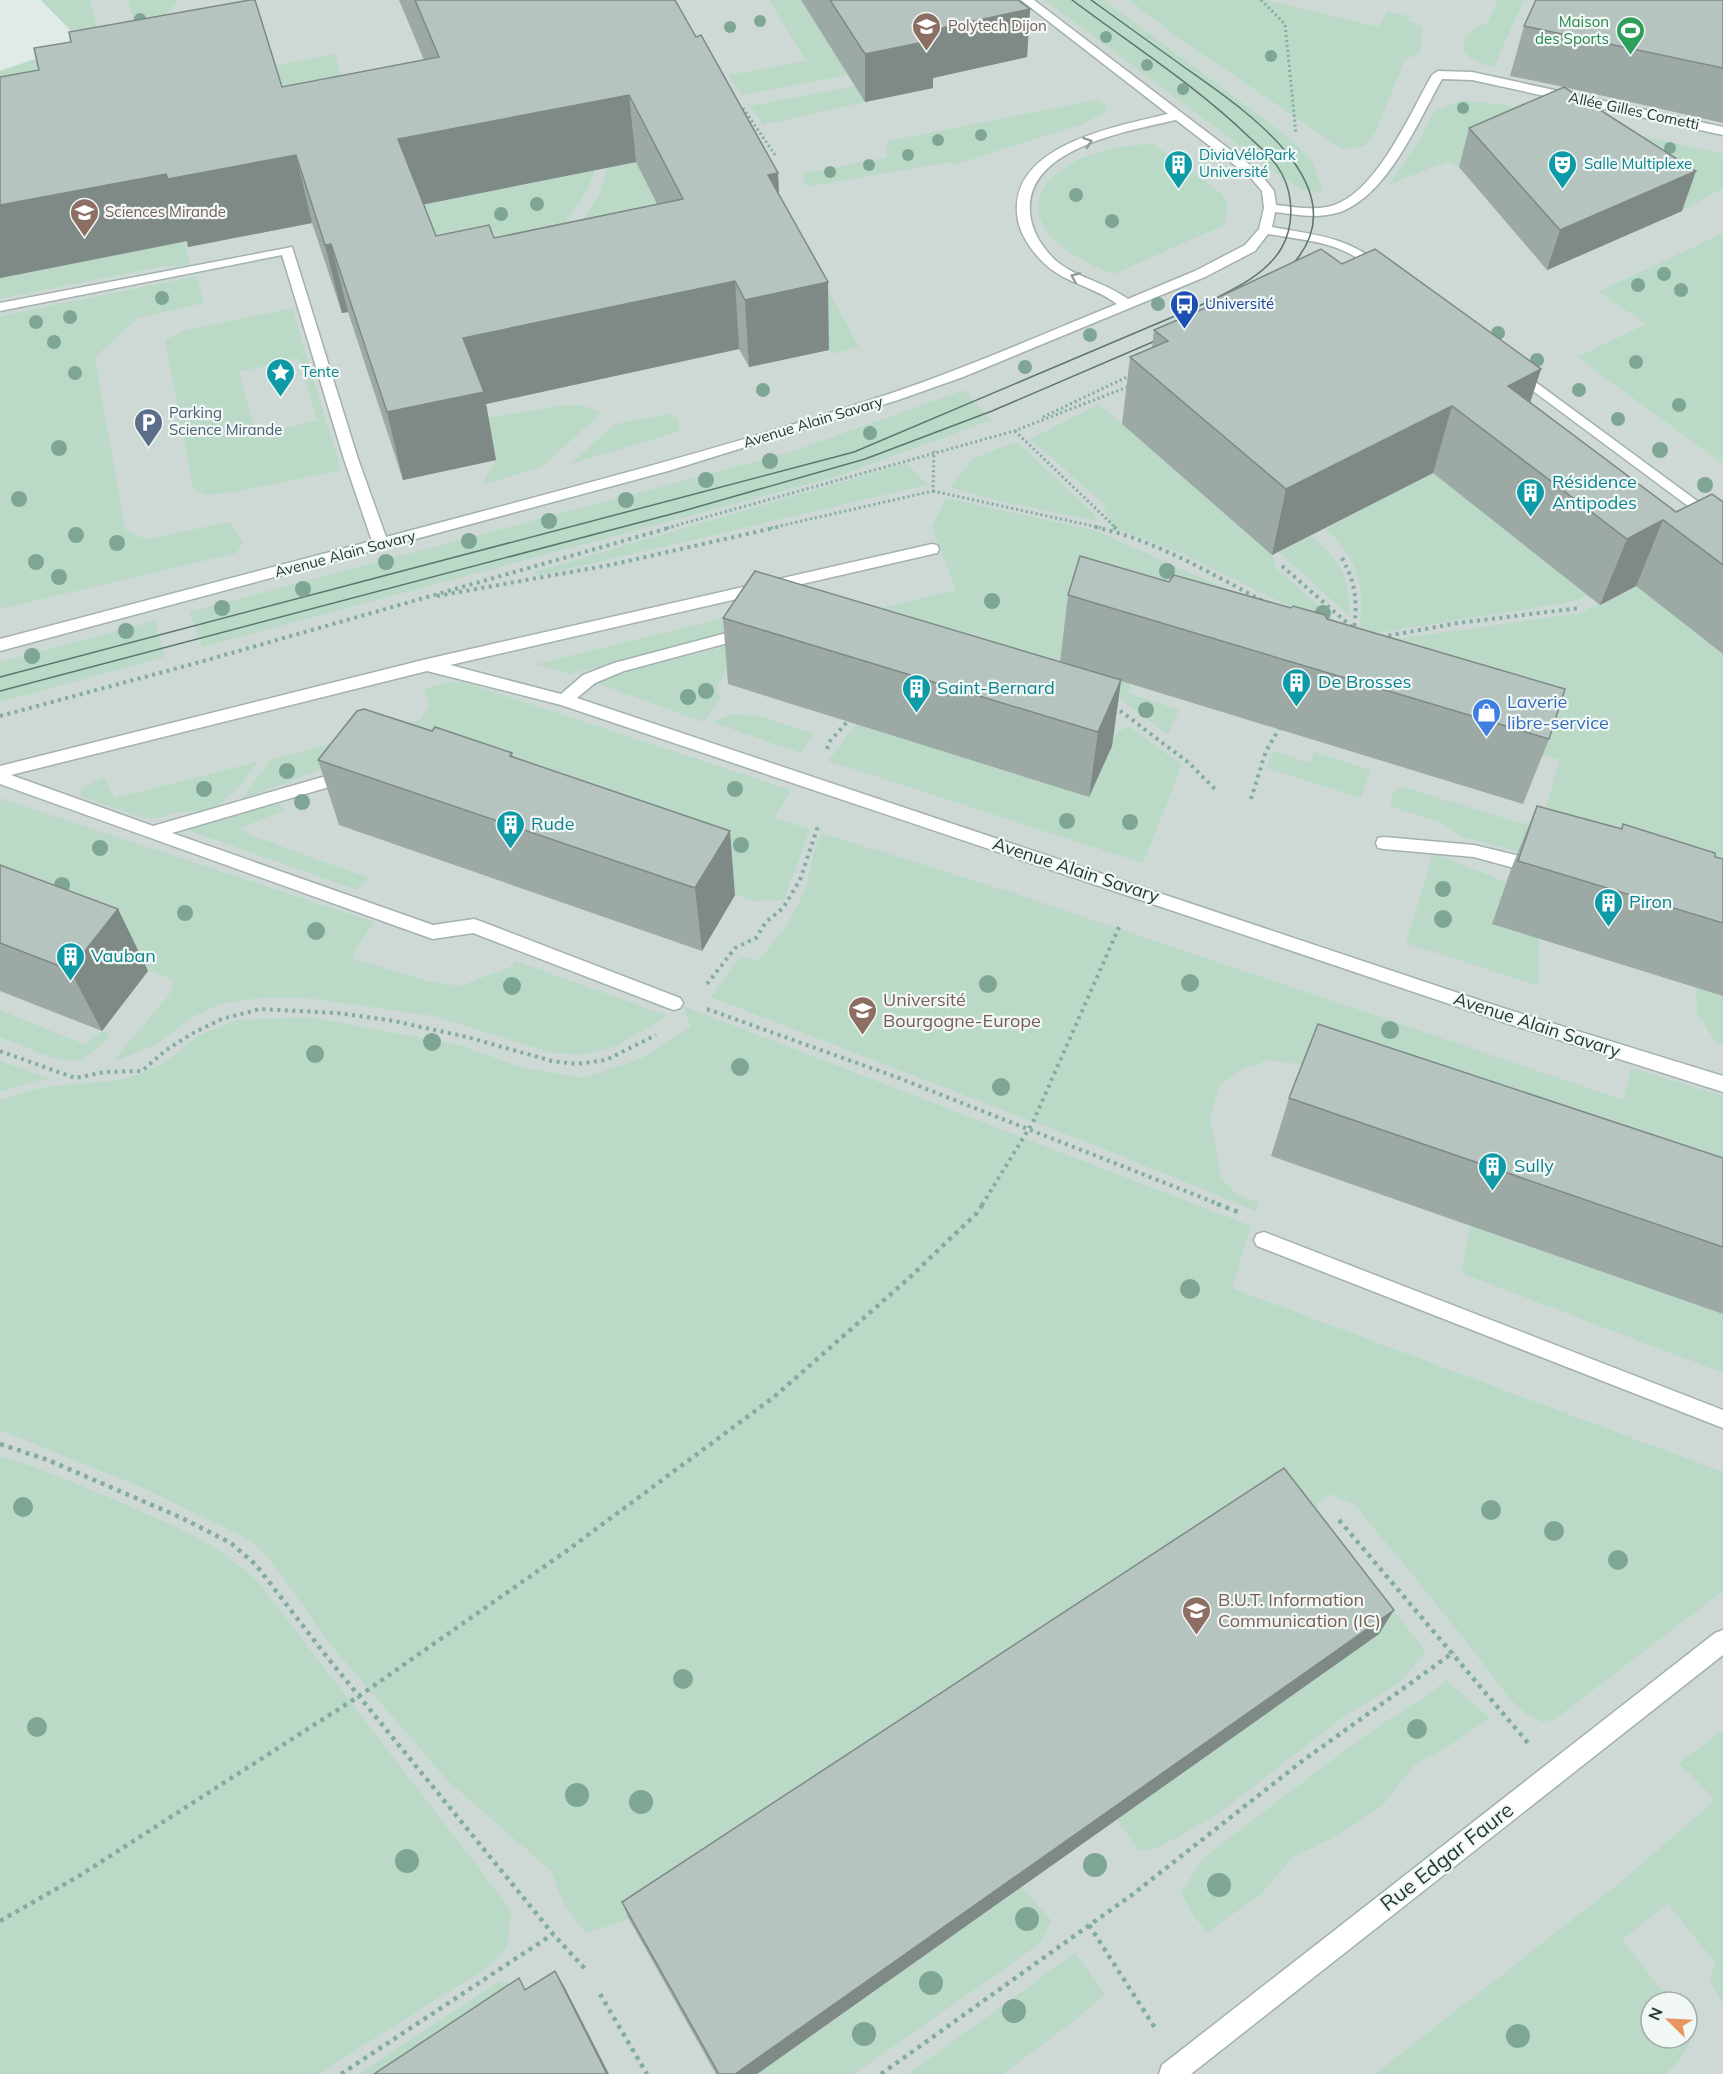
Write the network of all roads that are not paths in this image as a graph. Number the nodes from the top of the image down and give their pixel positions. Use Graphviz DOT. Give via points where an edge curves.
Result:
graph roads {
  1 [pos="1027,0"];
  2 [pos="1177,116"];
  3 [pos="1723,130"];
  4 [pos="1270,208"];
  5 [pos="1265,230"];
  6 [pos="1396,282"];
  7 [pos="1126,304"];
  8 [pos="0,307"];
  9 [pos="1510,368"];
  10 [pos="1723,527"];
  11 [pos="381,544"];
  12 [pos="932,549"];
  13 [pos="761,629"];
  14 [pos="0,645"];
  15 [pos="428,664"];
  16 [pos="564,700"];
  17 [pos="0,772"];
  18 [pos="360,772"];
  19 [pos="0,778"];
  20 [pos="153,832"];
  21 [pos="1384,843"];
  22 [pos="1553,872"];
  23 [pos="674,1003"];
  24 [pos="1723,1084"];
  25 [pos="1264,1240"];
  26 [pos="1723,1419"];
  27 [pos="1723,1641"];
  28 [pos="1176,2071"];
  1 -- 2 [label="lane"];
  2 -- 4 [label="lane" via="1254,174 1268,191"];
  7 -- 2 [label="lane, one-way" via="1049,262 1027,229 1020,197 1031,176 1055,155"];
  3 -- 4 [label="lane, Allée Gilles Cometti" via="1472,76 1438,75 1383,168 1355,201 1313,212"];
  4 -- 5 [label="lane"];
  5 -- 6 [label="lane" via="1337,243 1358,253"];
  5 -- 7 [label="lane, Avenue Alain Savary" via="1250,248 1220,264"];
  7 -- 11 [label="lane, Avenue Alain Savary" via="893,398 663,468"];
  8 -- 11 [label="lane" via="287,250"];
  9 -- 10 [label="lane"];
  11 -- 14 [label="lane, Avenue Alain Savary"];
  12 -- 15 [label="lane"];
  13 -- 16 [label="lane" via="620,667 589,679"];
  15 -- 16 [label="lane, Avenue Alain Savary"];
  15 -- 17 [label="lane"];
  16 -- 24 [label="lane, Avenue Alain Savary" via="1503,1015"];
  18 -- 20 [label="lane"];
  19 -- 20 [label="lane"];
  20 -- 23 [label="lane" via="433,932 474,926"];
  21 -- 22 [label="lane" via="1474,851"];
  25 -- 26 [label="lane"];
  27 -- 28 [label="lane, Rue Edgar Faure"];
}
